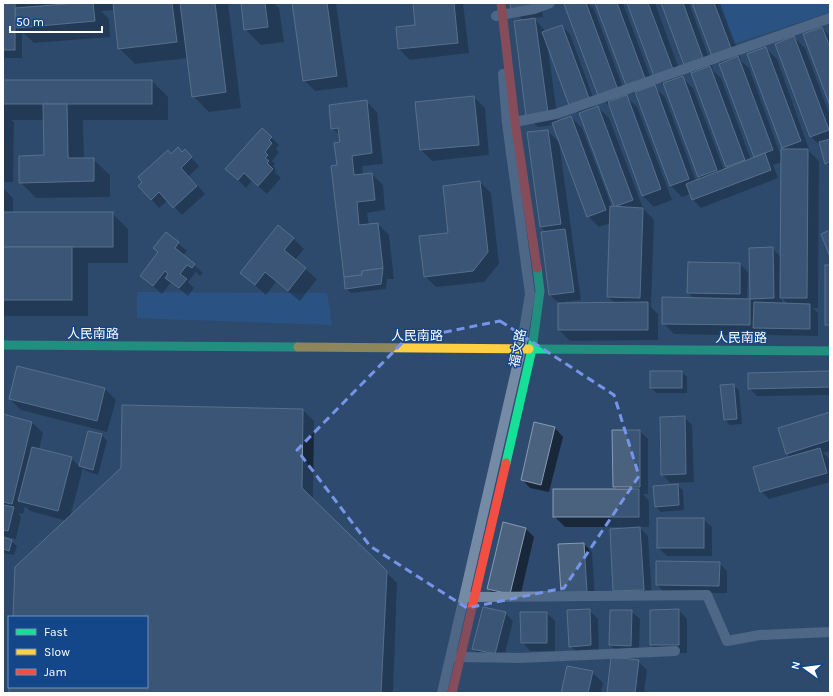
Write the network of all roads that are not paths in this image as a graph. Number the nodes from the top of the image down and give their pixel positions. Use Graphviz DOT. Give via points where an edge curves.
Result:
graph roads {
  1 [pos="494,3"];
  2 [pos="501,3"];
  3 [pos="550,3"];
  4 [pos="500,15"];
  5 [pos="830,18"];
  6 [pos="511,123"];
  7 [pos="3,345"];
  8 [pos="527,349"];
  9 [pos="830,351"];
  10 [pos="469,597"];
  11 [pos="830,632"];
  12 [pos="675,651"];
  13 [pos="456,657"];
  14 [pos="442,693"];
  15 [pos="452,693"];
  1 -- 4 [label="street, 福文路"];
  2 -- 4 [label="main road, 福文路"];
  3 -- 4 [label="street" via="534,9"];
  4 -- 6 [label="street, 福文路" via="502,70"];
  5 -- 6 [label="street" via="556,114"];
  6 -- 8 [label="street, 福文路" via="530,294"];
  7 -- 8 [label="main road, 人民南路"];
  8 -- 9 [label="main road, 人民南路"];
  8 -- 10 [label="street, 福文路"];
  10 -- 11 [label="street" via="707,595 727,641 760,636"];
  10 -- 13 [label="street, 福文路"];
  12 -- 13 [label="street" via="519,658"];
  13 -- 14 [label="street, 福文路"];
  13 -- 15 [label="main road, 福文路"];
}
